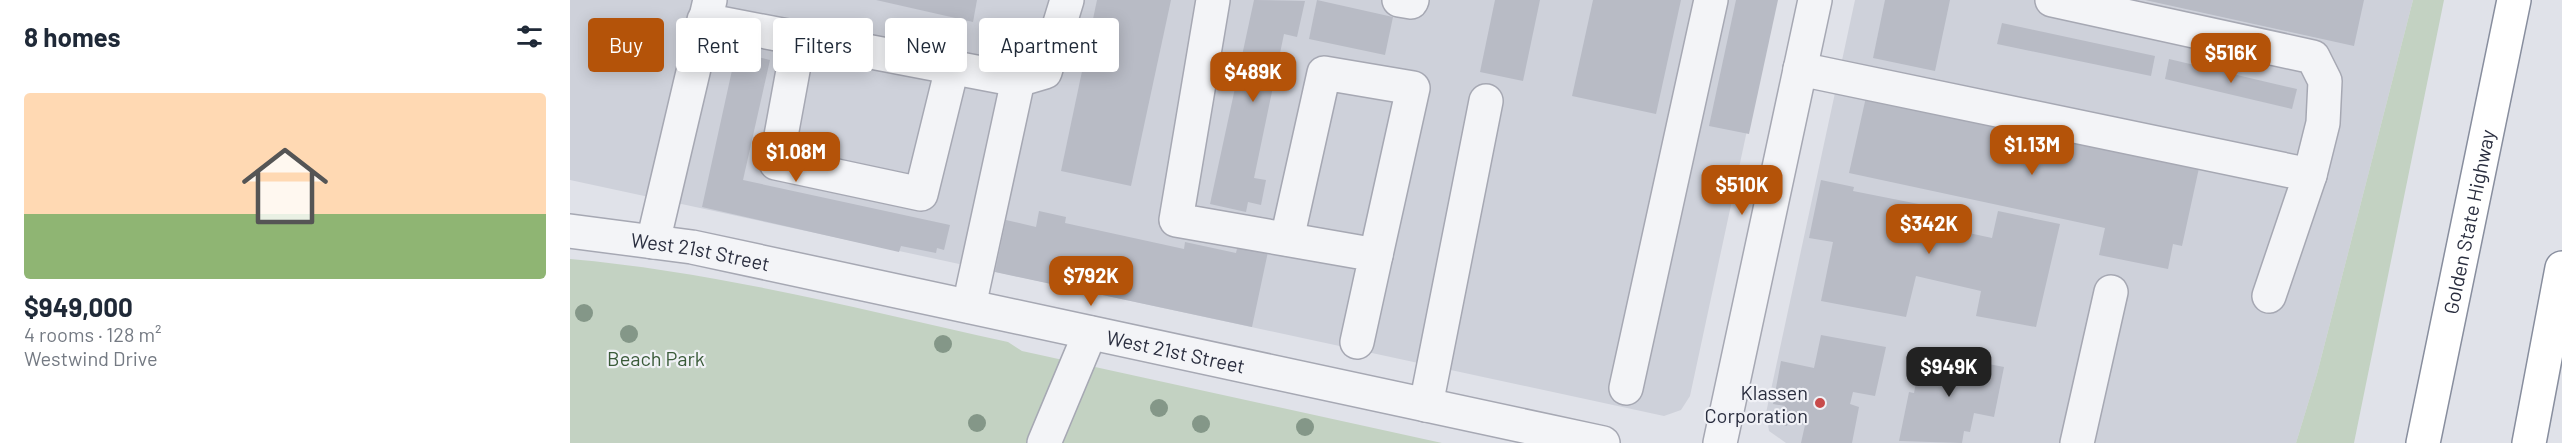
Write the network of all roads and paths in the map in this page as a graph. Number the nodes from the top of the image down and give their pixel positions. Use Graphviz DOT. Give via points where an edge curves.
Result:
graph roads {
  1 [pos="1067,0"];
  2 [pos="1213,0"];
  3 [pos="1399,0"];
  4 [pos="1412,0"];
  5 [pos="1711,0"];
  6 [pos="1815,0"];
  7 [pos="2052,0"];
  8 [pos="2514,0"];
  9 [pos="707,10"];
  10 [pos="773,30"];
  11 [pos="1800,69"];
  12 [pos="967,71"];
  13 [pos="793,72"];
  14 [pos="951,72"];
  15 [pos="1018,80"];
  16 [pos="1486,101"];
  17 [pos="2310,175"];
  18 [pos="570,231"];
  19 [pos="1287,239"];
  20 [pos="653,242"];
  21 [pos="1376,255"];
  22 [pos="2562,268"];
  23 [pos="2111,292"];
  24 [pos="2269,296"];
  25 [pos="969,306"];
  26 [pos="1090,333"];
  27 [pos="1357,342"];
  28 [pos="1626,388"];
  29 [pos="1426,405"];
  30 [pos="1491,431"];
  31 [pos="1044,443"];
  32 [pos="1603,443"];
  33 [pos="1720,443"];
  34 [pos="2077,443"];
  35 [pos="2423,443"];
  36 [pos="2529,443"];
  1 -- 15 [label="street" via="1045,72"];
  2 -- 19 [label="street" via="1176,220"];
  3 -- 4 [label="street"];
  5 -- 28 [label="street"];
  6 -- 11 [label="street"];
  7 -- 17 [label="street" via="2313,57 2325,81 2323,123"];
  8 -- 35 [label="highway, Golden State Highway"];
  9 -- 10 [label="street"];
  9 -- 20 [label="street"];
  11 -- 17 [label="street"];
  11 -- 33 [label="street"];
  12 -- 15 [label="street"];
  13 -- 14 [label="street" via="776,163 921,194"];
  15 -- 25 [label="street"];
  16 -- 29 [label="street"];
  17 -- 24 [label="street"];
  18 -- 20 [label="street, West 21st Street"];
  19 -- 21 [label="street"];
  19 -- 21 [label="street" via="1324,73 1413,88"];
  20 -- 25 [label="street, West 21st Street"];
  21 -- 27 [label="street"];
  22 -- 36 [label="highway"];
  23 -- 34 [label="street"];
  25 -- 26 [label="street, West 21st Street"];
  26 -- 29 [label="street, West 21st Street"];
  26 -- 31 [label="street"];
  29 -- 30 [label="street, West 21st Street"];
  30 -- 32 [label="street, West 21st Street"];
}
